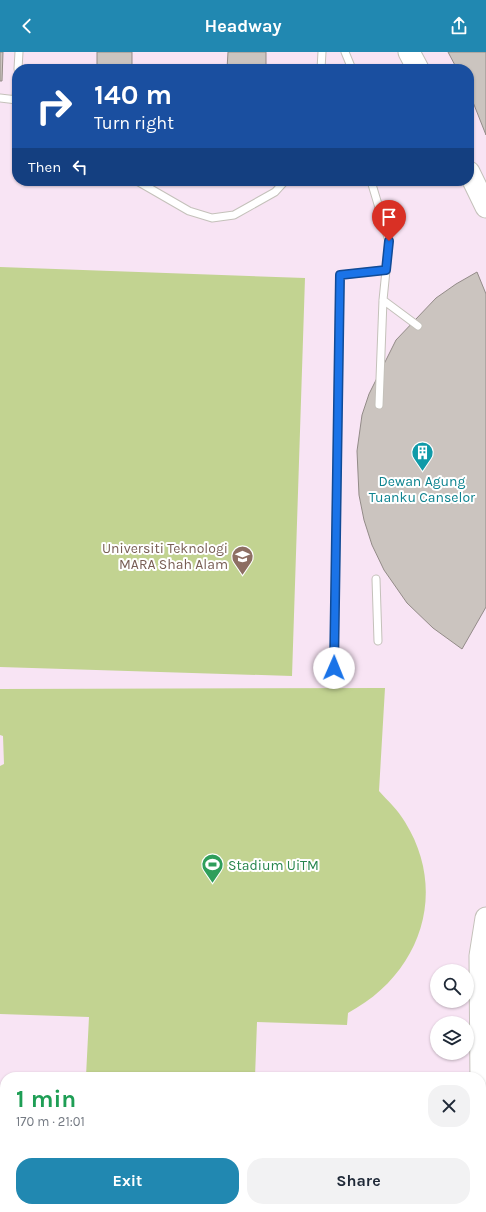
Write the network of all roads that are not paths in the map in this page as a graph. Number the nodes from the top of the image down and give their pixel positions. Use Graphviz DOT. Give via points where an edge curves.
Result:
graph roads {
  1 [pos="19,52"];
  2 [pos="322,52"];
  3 [pos="345,52"];
  4 [pos="408,52"];
  5 [pos="18,64"];
  6 [pos="321,64"];
  7 [pos="350,64"];
  8 [pos="415,64"];
  9 [pos="0,98"];
  10 [pos="12,100"];
  11 [pos="474,182"];
  12 [pos="146,186"];
  13 [pos="280,186"];
  14 [pos="372,186"];
  15 [pos="486,207"];
  16 [pos="386,270"];
  17 [pos="383,300"];
  18 [pos="418,326"];
  19 [pos="379,405"];
  20 [pos="376,579"];
  21 [pos="378,641"];
  22 [pos="334,668"];
  23 [pos="486,918"];
  24 [pos="481,1072"];
  1 -- 5 [label="lane"];
  2 -- 6 [label="lane"];
  3 -- 7 [label="lane"];
  4 -- 8 [label="street"];
  9 -- 10 [label="lane"];
  11 -- 15 [label="street"];
  12 -- 13 [label="lane" via="189,211 212,218 234,215 275,192"];
  14 -- 16 [label="lane" via="389,241"];
  16 -- 17 [label="lane"];
  16 -- 22 [label="lane" via="340,275"];
  17 -- 18 [label="lane"];
  17 -- 19 [label="lane"];
  20 -- 21 [label="lane"];
  23 -- 24 [label="street" via="480,956"];
}
